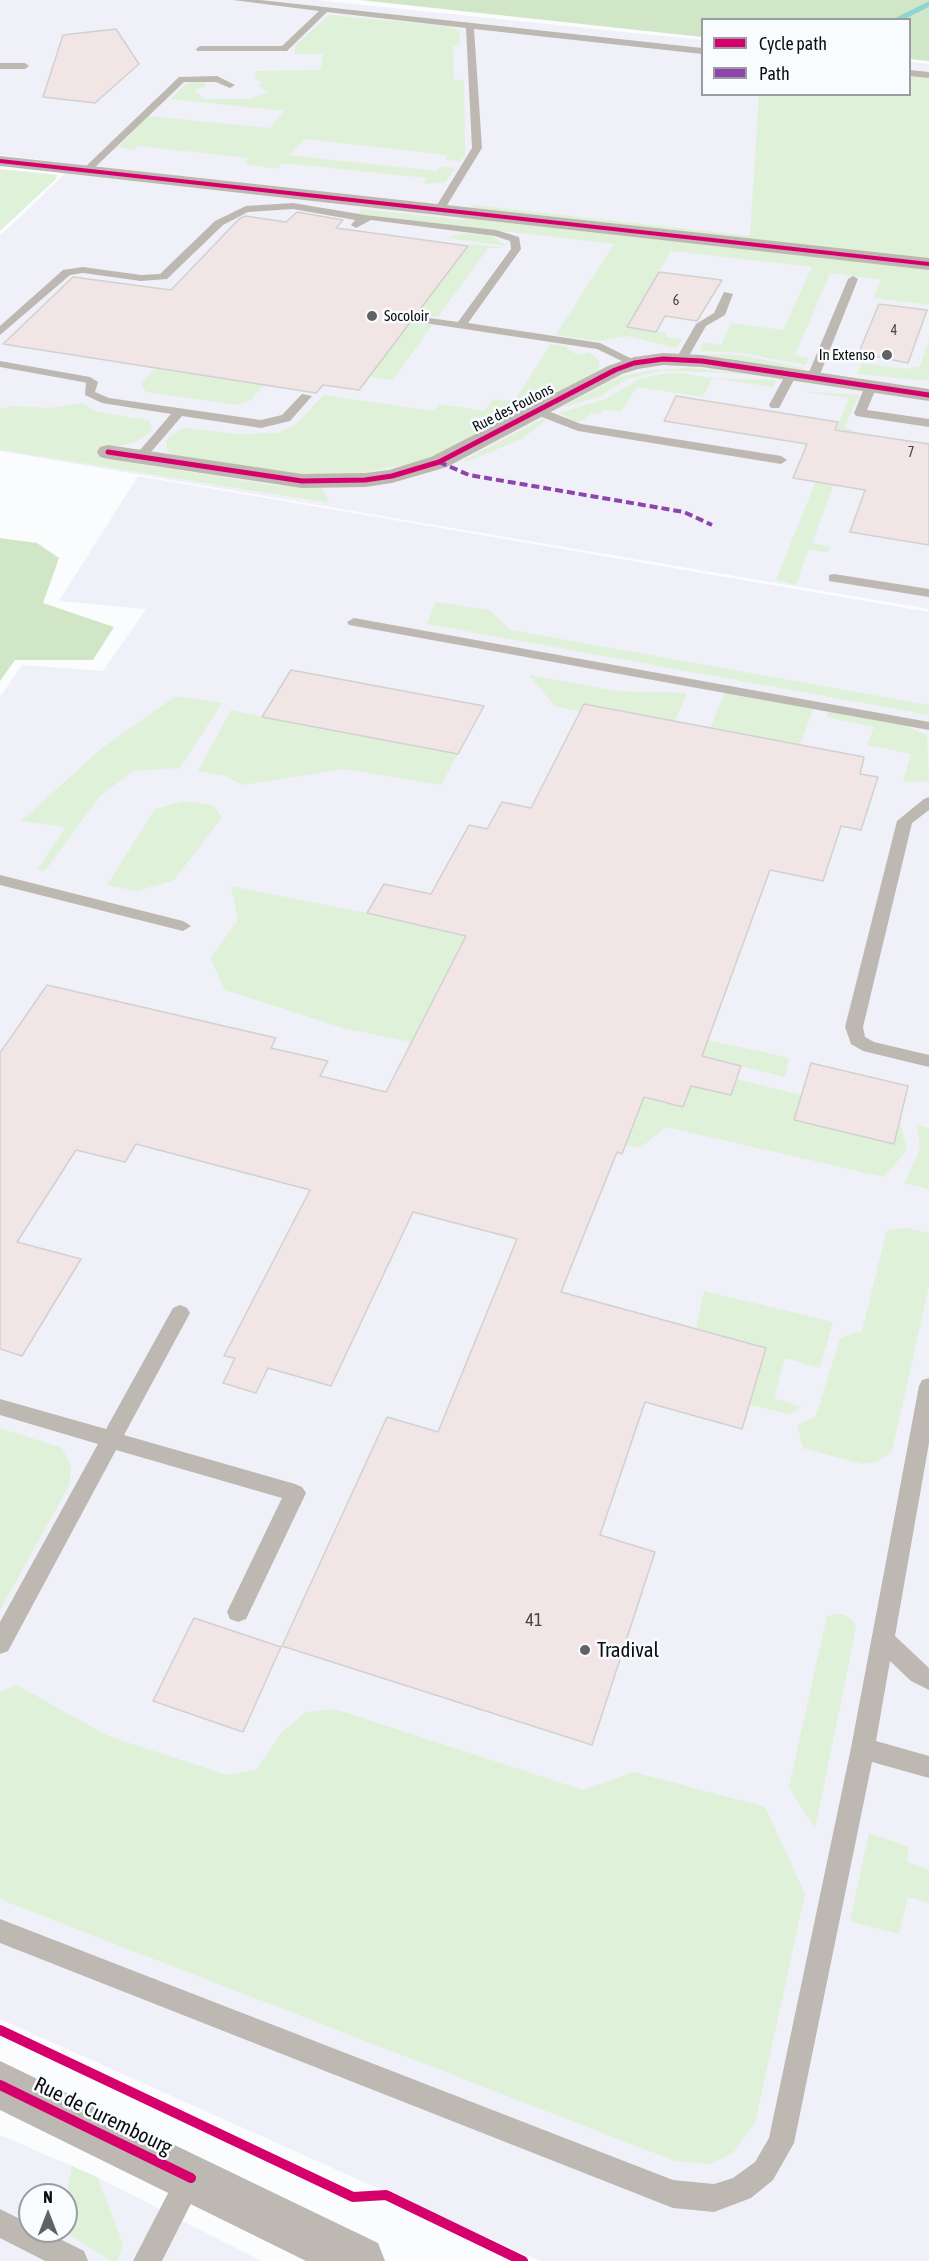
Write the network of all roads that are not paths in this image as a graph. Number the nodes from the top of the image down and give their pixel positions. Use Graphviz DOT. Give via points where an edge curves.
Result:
graph roads {
  1 [pos="237,0"];
  2 [pos="325,10"];
  3 [pos="471,26"];
  4 [pos="200,49"];
  5 [pos="701,51"];
  6 [pos="0,66"];
  7 [pos="25,66"];
  8 [pos="911,73"];
  9 [pos="929,75"];
  10 [pos="230,85"];
  11 [pos="0,161"];
  12 [pos="86,171"];
  13 [pos="439,210"];
  14 [pos="364,218"];
  15 [pos="354,227"];
  16 [pos="929,264"];
  17 [pos="854,279"];
  18 [pos="728,294"];
  19 [pos="422,320"];
  20 [pos="461,325"];
  21 [pos="0,332"];
  22 [pos="682,359"];
  23 [pos="634,363"];
  24 [pos="0,364"];
  25 [pos="791,374"];
  26 [pos="813,377"];
  27 [pos="872,386"];
  28 [pos="929,395"];
  29 [pos="306,396"];
  30 [pos="776,405"];
  31 [pos="538,411"];
  32 [pos="179,412"];
  33 [pos="929,423"];
  34 [pos="108,452"];
  35 [pos="140,457"];
  36 [pos="781,460"];
  37 [pos="834,578"];
  38 [pos="929,593"];
  39 [pos="354,622"];
  40 [pos="929,726"];
  41 [pos="929,802"];
  42 [pos="0,880"];
  43 [pos="183,926"];
  44 [pos="929,1061"];
  45 [pos="180,1313"];
  46 [pos="929,1386"];
  47 [pos="0,1407"];
  48 [pos="112,1440"];
  49 [pos="238,1612"];
  50 [pos="882,1639"];
  51 [pos="0,1644"];
  52 [pos="929,1680"];
  53 [pos="863,1748"];
  54 [pos="929,1767"];
  55 [pos="0,1931"];
  56 [pos="0,2085"];
  57 [pos="191,2178"];
  58 [pos="0,2223"];
  59 [pos="74,2261"];
  60 [pos="147,2261"];
  61 [pos="360,2261"];
  1 -- 2 [label="lane"];
  2 -- 3 [label="lane"];
  2 -- 4 [label="lane" via="284,49"];
  3 -- 5 [label="lane"];
  3 -- 13 [label="lane" via="477,148"];
  6 -- 7 [label="lane"];
  8 -- 9 [label="lane"];
  10 -- 12 [label="lane" via="217,79 182,79"];
  11 -- 12 [label="street"];
  12 -- 13 [label="street"];
  13 -- 16 [label="street"];
  14 -- 15 [label="lane"];
  14 -- 20 [label="lane" via="430,223 515,239 516,249"];
  14 -- 21 [label="lane" via="292,206 246,209 219,223 163,277 67,272"];
  17 -- 26 [label="lane"];
  18 -- 22 [label="lane" via="719,315 702,324"];
  19 -- 20 [label="lane"];
  20 -- 23 [label="lane" via="600,346"];
  22 -- 23 [label="street, Rue des Foulons"];
  22 -- 25 [label="street, Rue des Foulons"];
  23 -- 31 [label="street, Rue des Foulons"];
  24 -- 32 [label="lane" via="86,379 92,382 89,393 106,401"];
  25 -- 26 [label="street, Rue des Foulons"];
  25 -- 30 [label="lane"];
  26 -- 27 [label="street, Rue des Foulons"];
  27 -- 28 [label="street, Rue des Foulons"];
  27 -- 33 [label="lane" via="860,413"];
  29 -- 32 [label="lane" via="286,418 269,424"];
  31 -- 35 [label="street, Rue des Foulons" via="439,462 365,480 302,481"];
  31 -- 36 [label="lane" via="578,427"];
  32 -- 35 [label="lane"];
  34 -- 35 [label="street, Rue des Foulons"];
  37 -- 38 [label="lane"];
  39 -- 40 [label="lane"];
  41 -- 44 [label="lane" via="905,820 854,1027 857,1040 869,1047"];
  42 -- 43 [label="lane"];
  45 -- 48 [label="lane"];
  46 -- 50 [label="lane"];
  47 -- 48 [label="lane"];
  48 -- 49 [label="lane" via="295,1493"];
  48 -- 51 [label="lane"];
  50 -- 52 [label="lane"];
  50 -- 53 [label="lane"];
  53 -- 54 [label="lane"];
  53 -- 55 [label="lane" via="781,2143 764,2171 741,2188 714,2198 673,2194"];
  56 -- 57 [label="street, Rue de Curembourg"];
  57 -- 60 [label="lane"];
  57 -- 61 [label="street, Rue de Curembourg"];
  58 -- 59 [label="lane"];
}
